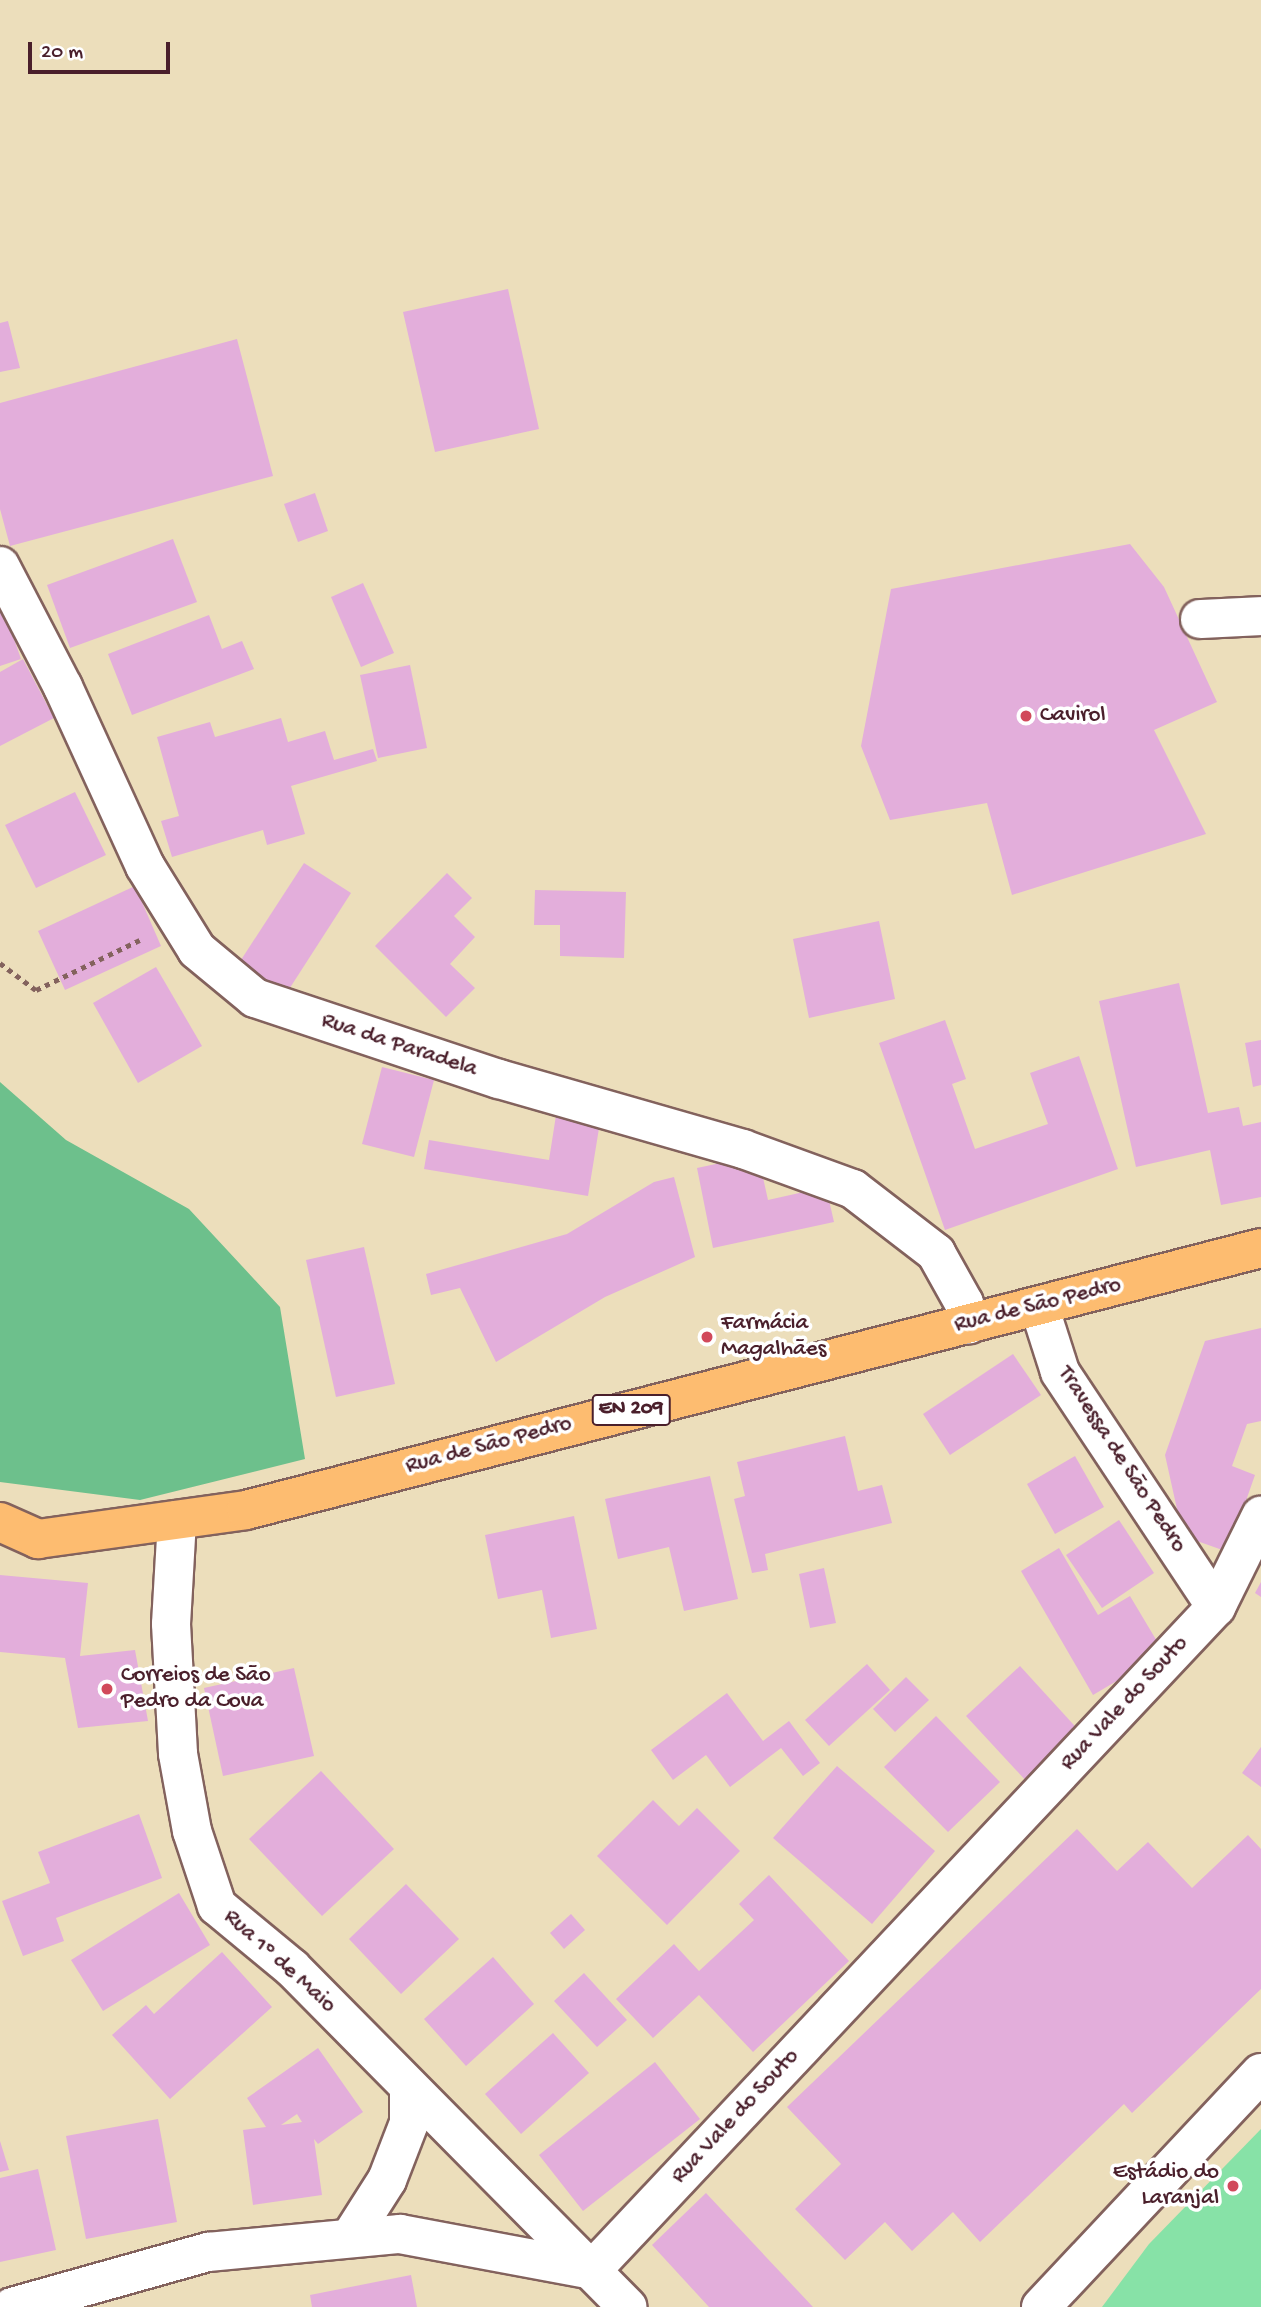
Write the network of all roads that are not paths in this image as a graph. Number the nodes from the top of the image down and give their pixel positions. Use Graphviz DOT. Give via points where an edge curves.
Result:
graph roads {
  1 [pos="0,566"];
  2 [pos="1261,616"];
  3 [pos="1200,619"];
  4 [pos="1261,1248"];
  5 [pos="1039,1306"];
  6 [pos="969,1324"];
  7 [pos="1261,1516"];
  8 [pos="177,1520"];
  9 [pos="0,1522"];
  10 [pos="1216,1608"];
  11 [pos="1261,2073"];
  12 [pos="409,2088"];
  13 [pos="351,2238"];
  14 [pos="592,2270"];
  15 [pos="12,2307"];
  16 [pos="628,2307"];
  17 [pos="1041,2307"];
  1 -- 6 [label="street, Rua da Paradela" via="63,687 145,866 197,950 255,998 499,1079 743,1149 853,1189 936,1253 964,1303"];
  2 -- 3 [label="street"];
  4 -- 5 [label="main road, Rua de São Pedro / EN 209"];
  5 -- 6 [label="main road, Rua de São Pedro / EN 209"];
  5 -- 10 [label="street, Travessa de São Pedro" via="1060,1372"];
  6 -- 8 [label="main road, Rua de São Pedro / EN 209" via="246,1510"];
  7 -- 10 [label="street, Rua Vale do Souto"];
  8 -- 9 [label="main road, Rua de São Pedro / EN 209" via="38,1539"];
  8 -- 12 [label="street, Rua 1º de Maio" via="171,1624 178,1754 192,1831 217,1906 292,1968"];
  10 -- 14 [label="street, Rua Vale do Souto"];
  11 -- 17 [label="street"];
  12 -- 13 [label="street" via="408,2123 387,2180"];
  12 -- 14 [label="street, Rua 1º de Maio"];
  13 -- 14 [label="street" via="400,2234"];
  13 -- 15 [label="street" via="208,2252"];
  14 -- 16 [label="street, Rua 1º de Maio"];
}
